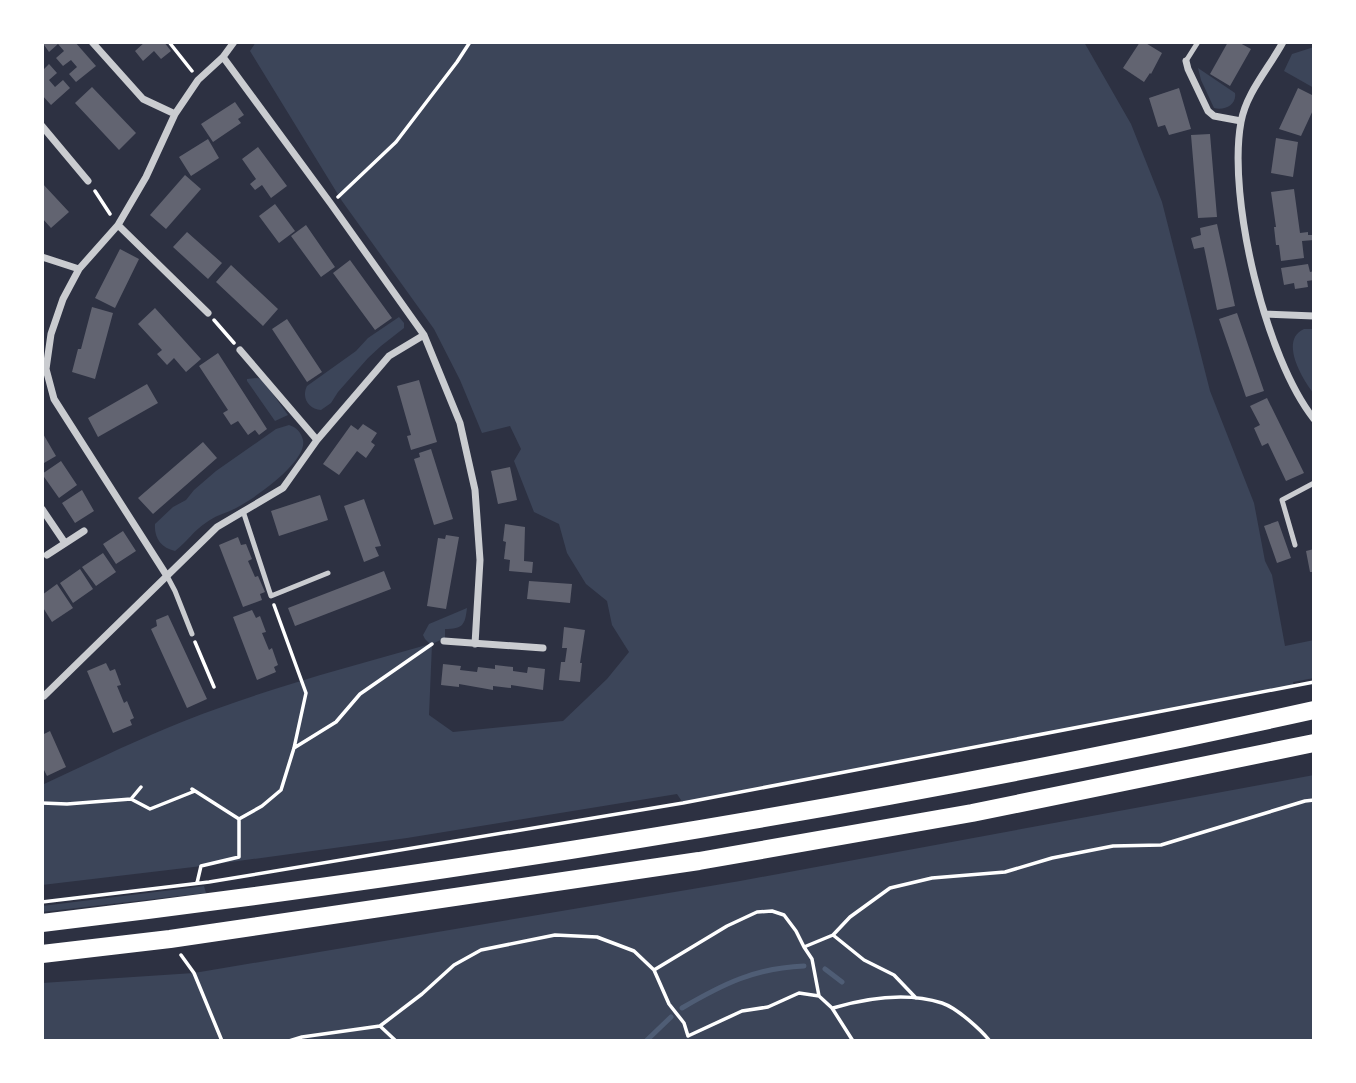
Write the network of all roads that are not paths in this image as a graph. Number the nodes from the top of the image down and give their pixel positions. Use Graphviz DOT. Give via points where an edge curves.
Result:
graph roads {
  1 [pos="92,42"];
  2 [pos="234,42"];
  3 [pos="1198,42"];
  4 [pos="1283,42"];
  5 [pos="223,57"];
  6 [pos="1186,61"];
  7 [pos="175,114"];
  8 [pos="1241,121"];
  9 [pos="42,126"];
  10 [pos="88,181"];
  11 [pos="118,225"];
  12 [pos="42,257"];
  13 [pos="79,269"];
  14 [pos="208,313"];
  15 [pos="1265,314"];
  16 [pos="1314,316"];
  17 [pos="424,335"];
  18 [pos="240,350"];
  19 [pos="44,369"];
  20 [pos="1314,419"];
  21 [pos="317,440"];
  22 [pos="1314,484"];
  23 [pos="42,509"];
  24 [pos="243,511"];
  25 [pos="84,531"];
  26 [pos="65,543"];
  27 [pos="1295,545"];
  28 [pos="47,555"];
  29 [pos="328,573"];
  30 [pos="167,576"];
  31 [pos="192,634"];
  32 [pos="444,641"];
  33 [pos="475,644"];
  34 [pos="543,648"];
  35 [pos="43,697"];
  36 [pos="1314,710"];
  37 [pos="1314,743"];
  38 [pos="42,923"];
  39 [pos="42,954"];
  1 -- 7 [label="street" via="143,99"];
  2 -- 5 [label="street"];
  3 -- 6 [label="lane"];
  4 -- 8 [label="street"];
  5 -- 7 [label="street" via="198,79"];
  5 -- 17 [label="street"];
  6 -- 8 [label="street" via="1209,111"];
  7 -- 11 [label="street"];
  8 -- 15 [label="street" via="1241,205"];
  9 -- 10 [label="street"];
  11 -- 13 [label="street"];
  11 -- 14 [label="street"];
  12 -- 13 [label="street"];
  13 -- 19 [label="street" via="63,299"];
  15 -- 16 [label="street"];
  15 -- 20 [label="street" via="1286,373"];
  17 -- 21 [label="street" via="389,356"];
  17 -- 33 [label="street" via="460,423 475,490 480,560"];
  18 -- 21 [label="street"];
  19 -- 30 [label="street" via="54,399"];
  21 -- 24 [label="street" via="283,488"];
  22 -- 27 [label="lane" via="1282,500"];
  23 -- 26 [label="street"];
  24 -- 29 [label="lane" via="271,596"];
  24 -- 30 [label="street" via="217,527"];
  25 -- 26 [label="street"];
  26 -- 28 [label="street"];
  30 -- 31 [label="lane"];
  30 -- 35 [label="street"];
  32 -- 33 [label="street"];
  33 -- 34 [label="street"];
  36 -- 38 [label="highway" via="694,831 213,903"];
  37 -- 39 [label="highway" via="972,813 699,861"];
}
